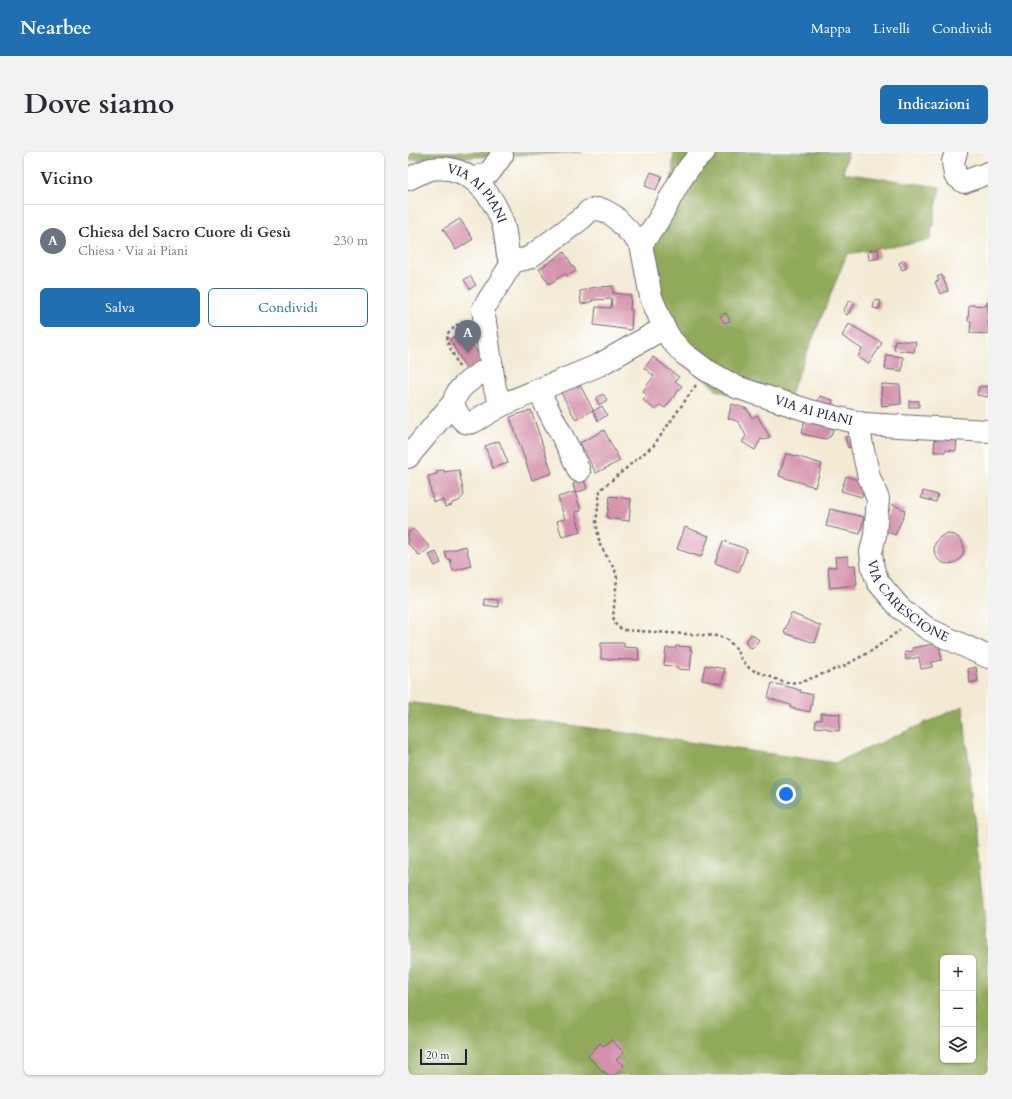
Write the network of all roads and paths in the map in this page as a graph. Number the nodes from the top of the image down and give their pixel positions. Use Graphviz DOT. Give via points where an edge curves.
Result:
graph roads {
  1 [pos="501,152"];
  2 [pos="704,152"];
  3 [pos="956,152"];
  4 [pos="988,173"];
  5 [pos="408,178"];
  6 [pos="473,179"];
  7 [pos="641,244"];
  8 [pos="514,260"];
  9 [pos="484,308"];
  10 [pos="664,328"];
  11 [pos="492,366"];
  12 [pos="706,370"];
  13 [pos="467,381"];
  14 [pos="538,390"];
  15 [pos="454,402"];
  16 [pos="502,405"];
  17 [pos="864,424"];
  18 [pos="988,431"];
  19 [pos="408,457"];
  20 [pos="579,471"];
  21 [pos="916,620"];
  22 [pos="988,657"];
  1 -- 6 [label="street" via="502,155 490,172"];
  2 -- 7 [label="street" via="682,175 659,220"];
  3 -- 4 [label="street" via="953,162 954,175 964,182"];
  5 -- 6 [label="street, VIA AI PIANI" via="431,169 449,169 462,172"];
  6 -- 8 [label="street, VIA AI PIANI" via="493,201 503,222 508,255"];
  7 -- 8 [label="street" via="614,216 596,209 588,212 530,257"];
  7 -- 10 [label="street, VIA AI PIANI" via="650,297"];
  8 -- 9 [label="street"];
  9 -- 11 [label="street"];
  9 -- 13 [label="path" via="469,319 456,324 447,334 448,343"];
  10 -- 12 [label="street, VIA AI PIANI" via="675,345"];
  10 -- 14 [label="street" via="599,365"];
  11 -- 13 [label="street"];
  11 -- 16 [label="street" via="495,389"];
  12 -- 17 [label="street, VIA AI PIANI" via="736,388 810,411"];
  12 -- 21 [label="path" via="654,445 600,490 596,523 600,545 617,578 613,617 616,624 623,630 717,636 726,639 735,647 750,669 786,683 801,682 844,666 873,650"];
  13 -- 15 [label="street" via="457,392"];
  14 -- 16 [label="street"];
  14 -- 20 [label="street"];
  15 -- 16 [label="street" via="455,411 468,423"];
  15 -- 19 [label="street"];
  17 -- 18 [label="street, VIA AI PIANI"];
  17 -- 21 [label="street, VIA CARESCIONE" via="860,434 862,446 869,477 878,499 871,552 873,569 878,582 900,608"];
  21 -- 22 [label="street, VIA CARESCIONE" via="928,629"];
}
